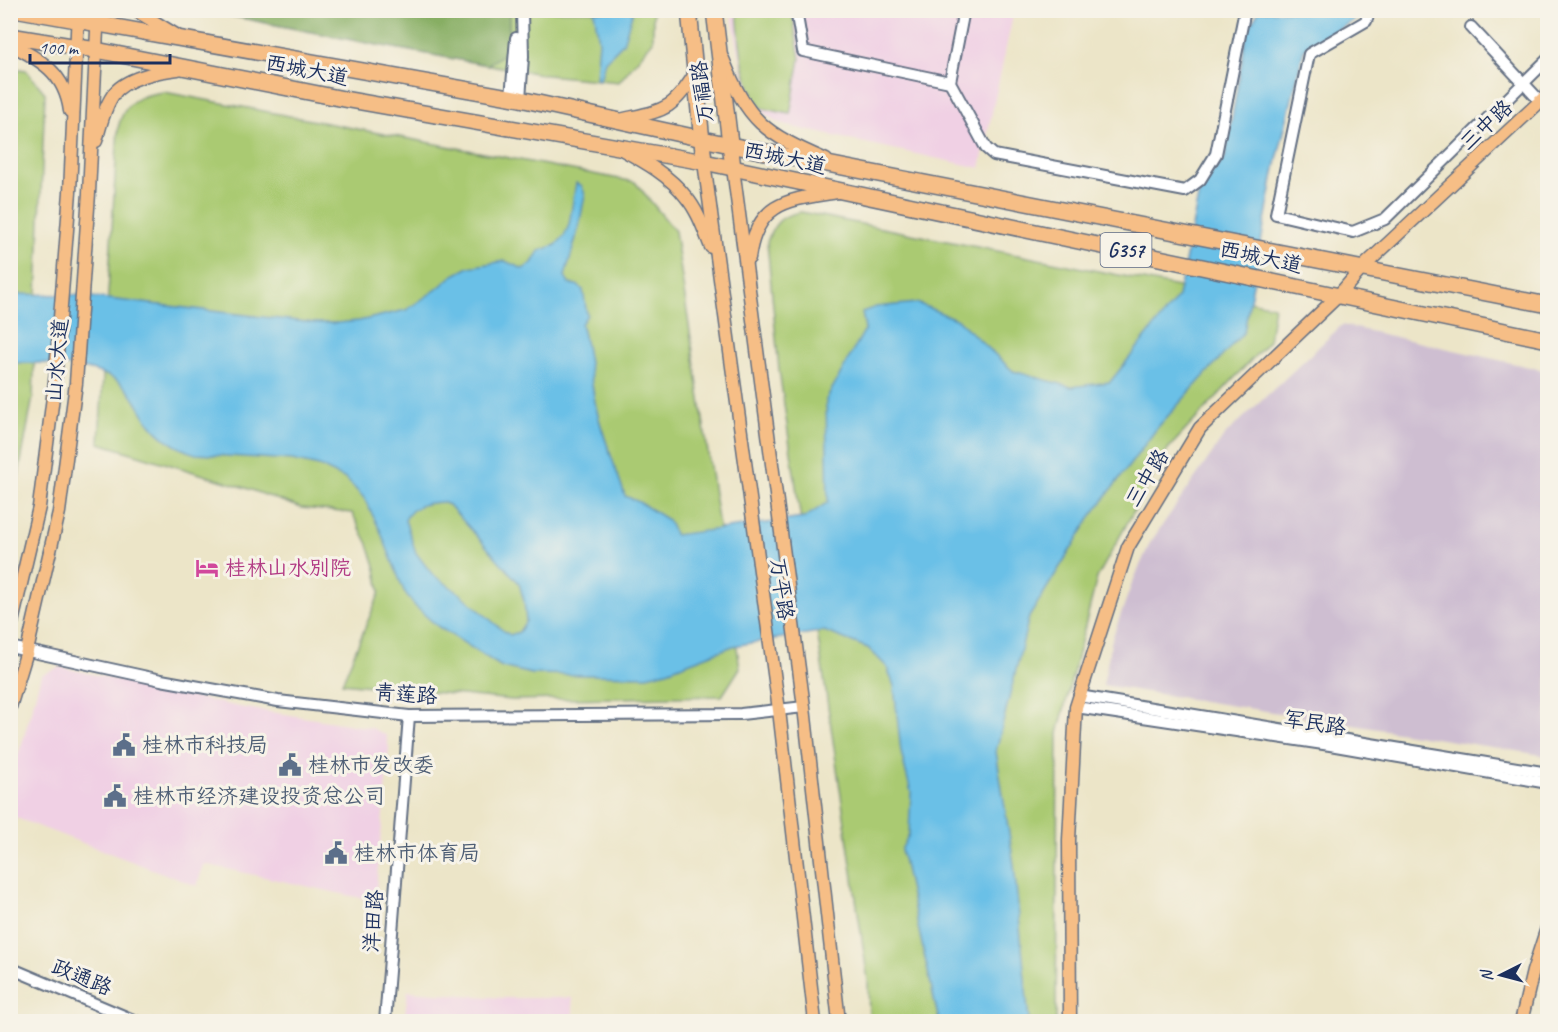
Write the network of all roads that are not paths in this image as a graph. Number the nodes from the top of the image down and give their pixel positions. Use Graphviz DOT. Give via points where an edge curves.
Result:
graph roads {
  1 [pos="20,10"];
  2 [pos="135,10"];
  3 [pos="520,10"];
  4 [pos="689,10"];
  5 [pos="714,10"];
  6 [pos="796,10"];
  7 [pos="964,10"];
  8 [pos="1245,10"];
  9 [pos="1370,10"];
  10 [pos="78,16"];
  11 [pos="98,18"];
  12 [pos="1472,27"];
  13 [pos="10,36"];
  14 [pos="185,40"];
  15 [pos="10,44"];
  16 [pos="718,44"];
  17 [pos="77,47"];
  18 [pos="96,50"];
  19 [pos="1548,59"];
  20 [pos="185,68"];
  21 [pos="696,72"];
  22 [pos="950,82"];
  23 [pos="1522,82"];
  24 [pos="516,98"];
  25 [pos="1544,98"];
  26 [pos="618,120"];
  27 [pos="73,134"];
  28 [pos="702,139"];
  29 [pos="730,145"];
  30 [pos="616,146"];
  31 [pos="91,156"];
  32 [pos="704,162"];
  33 [pos="838,165"];
  34 [pos="733,168"];
  35 [pos="842,191"];
  36 [pos="718,265"];
  37 [pos="1364,267"];
  38 [pos="747,274"];
  39 [pos="1339,295"];
  40 [pos="1548,305"];
  41 [pos="1548,340"];
  42 [pos="10,631"];
  43 [pos="10,647"];
  44 [pos="27,651"];
  45 [pos="1077,701"];
  46 [pos="10,706"];
  47 [pos="804,707"];
  48 [pos="778,710"];
  49 [pos="409,716"];
  50 [pos="1548,773"];
  51 [pos="1548,783"];
  52 [pos="1548,925"];
  53 [pos="10,968"];
  54 [pos="138,1022"];
  55 [pos="385,1022"];
  56 [pos="815,1022"];
  57 [pos="839,1022"];
  58 [pos="1070,1022"];
  59 [pos="1521,1022"];
  1 -- 10 [label="highway, 西城大道"];
  2 -- 14 [label="main road"];
  3 -- 24 [label="street" via="523,57"];
  4 -- 21 [label="highway, 万福路"];
  5 -- 16 [label="highway, 万福路"];
  6 -- 22 [label="street" via="803,51"];
  7 -- 22 [label="street"];
  8 -- 22 [label="street" via="1216,154 1185,191 994,155 986,148"];
  9 -- 23 [label="street" via="1366,21 1309,54 1276,214 1353,232 1385,219"];
  10 -- 11 [label="highway, 西城大道"];
  10 -- 17 [label="main road, 山水大道"];
  11 -- 14 [label="highway, 西城大道"];
  11 -- 18 [label="main road, 山水大道"];
  12 -- 23 [label="street"];
  13 -- 17 [label="highway, 西城大道"];
  14 -- 24 [label="highway, 西城大道"];
  15 -- 27 [label="main road" via="46,63 57,77 69,104"];
  16 -- 29 [label="highway, 万福路"];
  16 -- 33 [label="main road" via="738,95 757,120 788,143"];
  17 -- 18 [label="highway, 西城大道"];
  17 -- 27 [label="main road, 山水大道"];
  18 -- 20 [label="highway, 西城大道"];
  18 -- 31 [label="main road, 山水大道"];
  19 -- 23 [label="street"];
  20 -- 30 [label="highway, 西城大道"];
  20 -- 31 [label="main road" via="133,80 113,94"];
  21 -- 26 [label="main road" via="683,94 665,109"];
  21 -- 28 [label="highway, 万福路"];
  23 -- 25 [label="street"];
  24 -- 26 [label="highway, 西城大道"];
  25 -- 37 [label="main road, 三中路"];
  26 -- 28 [label="highway, 西城大道"];
  27 -- 42 [label="main road, 山水大道" via="56,381 39,507"];
  28 -- 29 [label="highway, 西城大道 / G357"];
  28 -- 32 [label="highway, 万福路"];
  29 -- 33 [label="highway, 西城大道 / G357"];
  29 -- 34 [label="highway, 万福路"];
  30 -- 32 [label="highway, 西城大道"];
  30 -- 36 [label="main road" via="648,164 686,197"];
  31 -- 44 [label="main road, 山水大道" via="76,383 59,512"];
  32 -- 34 [label="highway, 西城大道 / G357"];
  32 -- 36 [label="main road, 万平路"];
  33 -- 37 [label="highway, 西城大道 / G357"];
  34 -- 35 [label="highway, 西城大道 / G357"];
  34 -- 38 [label="main road, 万平路"];
  35 -- 38 [label="main road" via="785,202 771,209 751,241"];
  35 -- 39 [label="highway, 西城大道 / G357"];
  36 -- 48 [label="main road, 万平路"];
  37 -- 39 [label="main road, 三中路"];
  37 -- 40 [label="highway, 西城大道 / G357"];
  38 -- 47 [label="main road, 万平路"];
  39 -- 41 [label="highway, 西城大道 / G357"];
  39 -- 45 [label="main road, 三中路" via="1200,428 1128,547"];
  43 -- 44 [label="street, 青莲路"];
  44 -- 46 [label="main road, 山水大道"];
  44 -- 49 [label="street, 青莲路" via="278,701"];
  45 -- 50 [label="street, 军民路"];
  45 -- 51 [label="street, 军民路"];
  45 -- 58 [label="main road, 三中路" via="1070,816"];
  47 -- 48 [label="street, 青莲路"];
  47 -- 57 [label="main road, 万平路"];
  48 -- 49 [label="street, 青莲路" via="741,714"];
  48 -- 56 [label="main road, 万平路"];
  49 -- 55 [label="street, 洋田路"];
  52 -- 59 [label="main road"];
  53 -- 54 [label="street, 政通路"];
}
